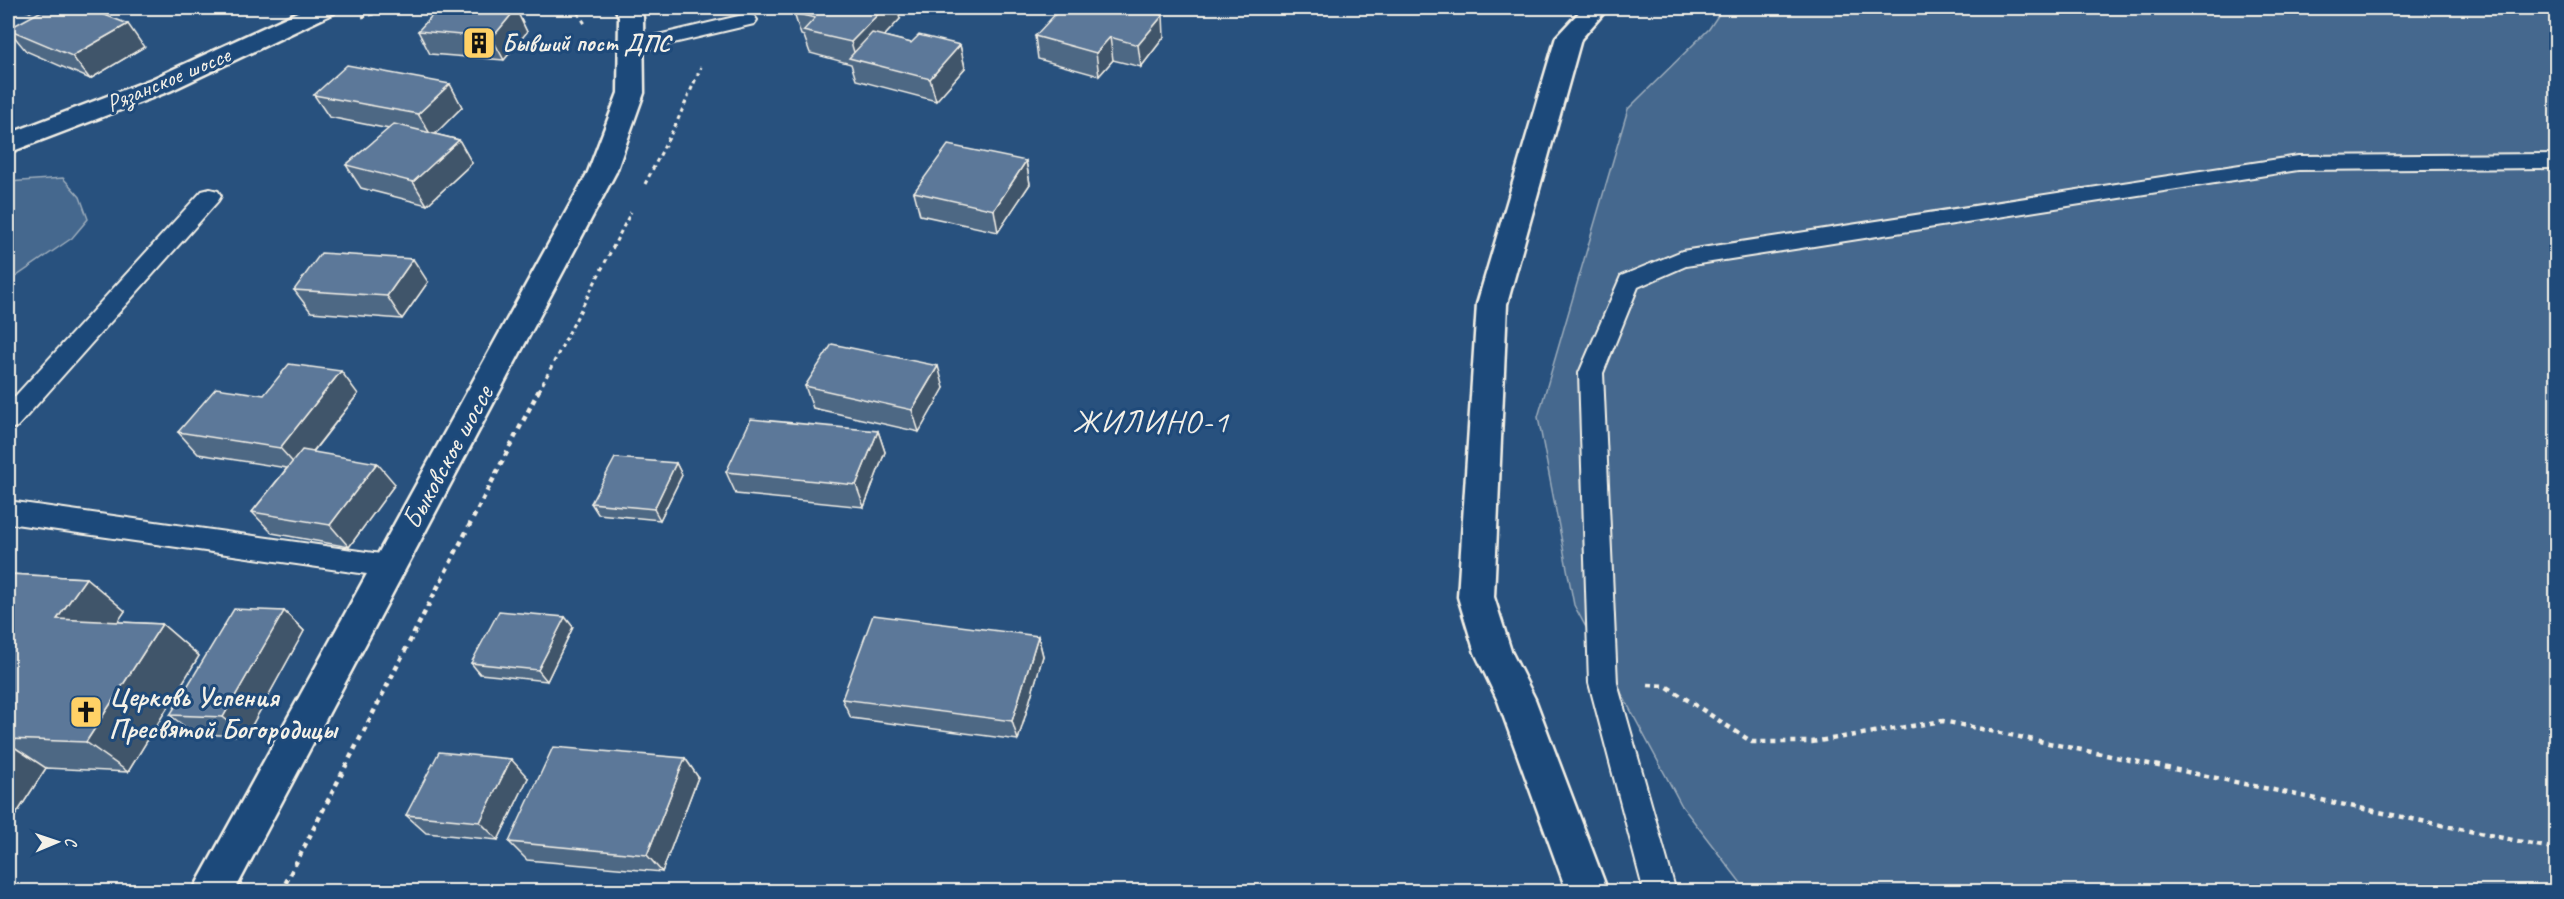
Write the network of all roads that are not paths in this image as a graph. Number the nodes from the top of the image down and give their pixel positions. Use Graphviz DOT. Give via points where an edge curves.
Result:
graph roads {
  1 [pos="627,8"];
  2 [pos="1596,8"];
  3 [pos="325,9"];
  4 [pos="747,20"];
  5 [pos="631,47"];
  6 [pos="8,144"];
  7 [pos="2556,161"];
  8 [pos="210,196"];
  9 [pos="8,420"];
  10 [pos="8,512"];
  11 [pos="388,566"];
  12 [pos="212,891"];
  13 [pos="1588,891"];
  14 [pos="1660,891"];
  1 -- 5 [label="main road, Быковское шоссе" via="631,17"];
  2 -- 13 [label="main road" via="1569,37 1492,303 1476,597 1493,652 1516,699"];
  3 -- 6 [label="main road, Рязанское шоссе" via="161,85"];
  4 -- 5 [label="lane"];
  5 -- 11 [label="main road, Быковское шоссе" via="631,93 602,172"];
  7 -- 14 [label="lane" via="2298,163 1682,259 1629,282 1591,373 1603,683"];
  8 -- 9 [label="lane"];
  10 -- 11 [label="lane"];
  11 -- 12 [label="main road, Быковское шоссе"];
}
